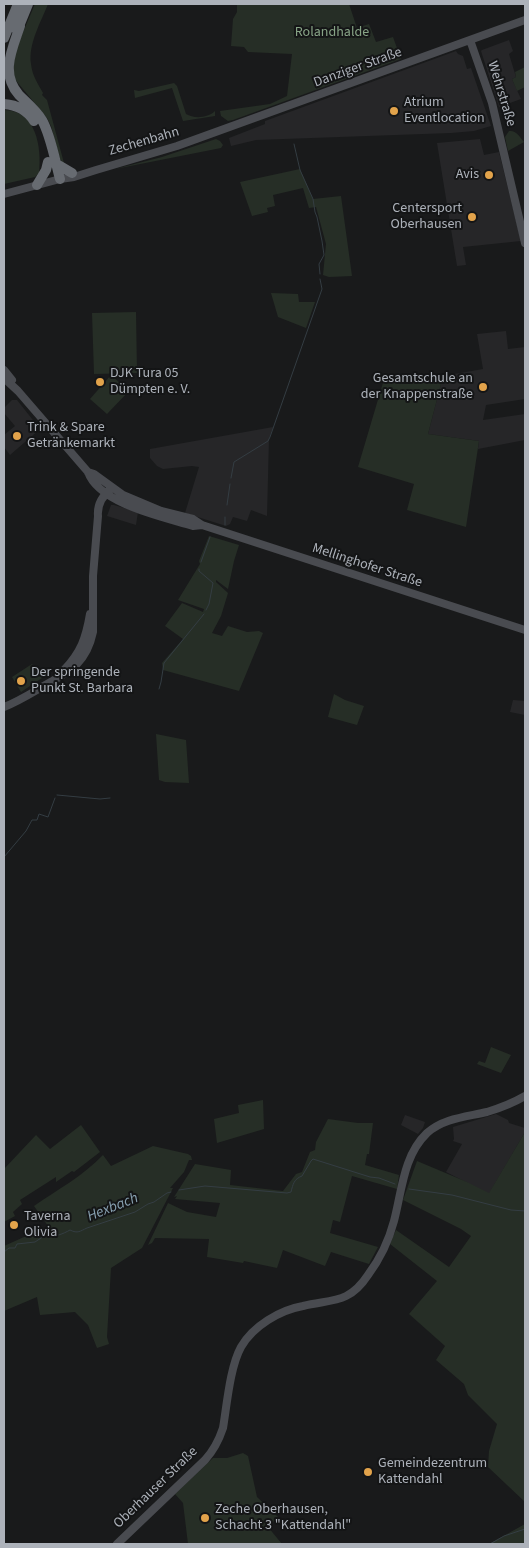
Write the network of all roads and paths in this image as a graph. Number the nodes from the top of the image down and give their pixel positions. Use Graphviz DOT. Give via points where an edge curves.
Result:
graph roads {
  1 [pos="18,4"];
  2 [pos="28,4"];
  3 [pos="525,20"];
  4 [pos="20,26"];
  5 [pos="4,38"];
  6 [pos="470,40"];
  7 [pos="4,58"];
  8 [pos="4,104"];
  9 [pos="199,139"];
  10 [pos="52,162"];
  11 [pos="96,170"];
  12 [pos="72,173"];
  13 [pos="57,180"];
  14 [pos="37,185"];
  15 [pos="4,194"];
  16 [pos="525,243"];
  17 [pos="4,370"];
  18 [pos="4,378"];
  19 [pos="18,391"];
  20 [pos="109,492"];
  21 [pos="92,600"];
  22 [pos="525,630"];
  23 [pos="56,679"];
  24 [pos="4,707"];
  25 [pos="525,1096"];
  26 [pos="116,1544"];
  1 -- 5 [label="highway"];
  2 -- 4 [label="highway"];
  3 -- 6 [label="street, Danziger Straße"];
  4 -- 7 [label="highway"];
  4 -- 10 [label="highway" via="9,60 10,80 42,120"];
  6 -- 9 [label="street, Danziger Straße"];
  6 -- 16 [label="street, Wehrstraße" via="496,116"];
  8 -- 10 [label="highway" via="12,104 31,115"];
  9 -- 11 [label="street, Zechenbahn"];
  10 -- 12 [label="highway"];
  10 -- 13 [label="highway"];
  10 -- 14 [label="highway"];
  11 -- 12 [label="street, Zechenbahn"];
  11 -- 13 [label="street, Zechenbahn"];
  12 -- 13 [label="street, Zechenbahn"];
  13 -- 14 [label="street, Zechenbahn"];
  14 -- 15 [label="street, Zechenbahn"];
  17 -- 19 [label="street, Mellinghofer Straße"];
  18 -- 19 [label="street, Mellinghofer Straße"];
  19 -- 20 [label="street, Mellinghofer Straße"];
  20 -- 21 [label="street" via="97,510"];
  20 -- 22 [label="street, Mellinghofer Straße"];
  21 -- 23 [label="street" via="85,637 78,654"];
  21 -- 23 [label="street" via="94,623 84,656 66,675"];
  23 -- 24 [label="street"];
  25 -- 26 [label="street, Oberhauser Straße" via="507,1105 443,1123 428,1133 417,1146 407,1167 386,1242 368,1276 355,1290 337,1301 286,1311 248,1335 238,1355 223,1428 213,1451"];
}
